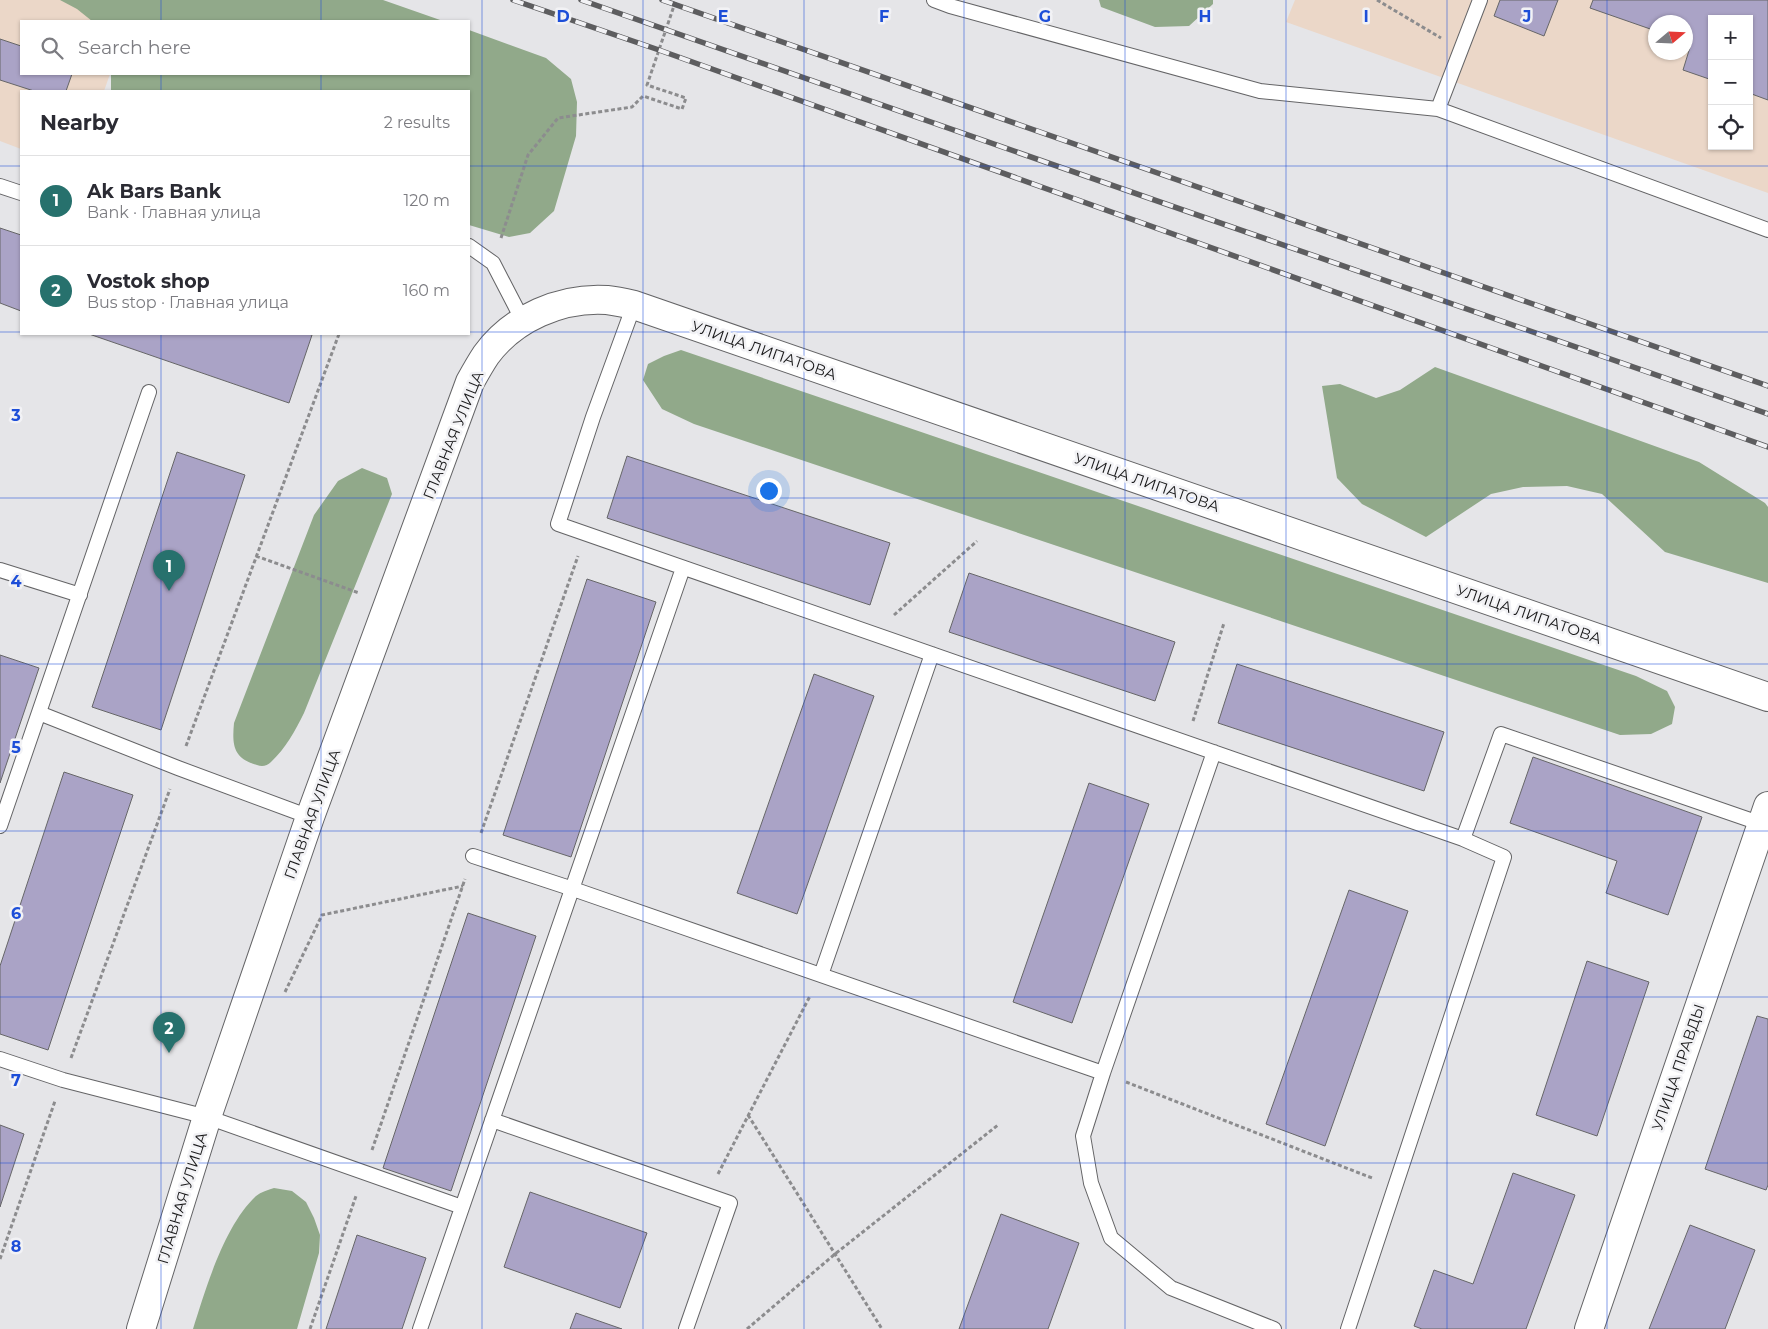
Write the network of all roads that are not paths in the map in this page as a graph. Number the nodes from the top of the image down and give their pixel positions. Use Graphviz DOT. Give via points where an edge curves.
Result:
graph roads {
  1 [pos="934,0"];
  2 [pos="1480,0"];
  3 [pos="1438,109"];
  4 [pos="0,186"];
  5 [pos="20,193"];
  6 [pos="1768,230"];
  7 [pos="470,247"];
  8 [pos="634,305"];
  9 [pos="523,321"];
  10 [pos="149,392"];
  11 [pos="684,568"];
  12 [pos="0,570"];
  13 [pos="80,595"];
  14 [pos="932,654"];
  15 [pos="1768,697"];
  16 [pos="39,713"];
  17 [pos="1214,752"];
  18 [pos="5,798"];
  19 [pos="1765,815"];
  20 [pos="310,817"];
  21 [pos="0,826"];
  22 [pos="1464,839"];
  23 [pos="473,856"];
  24 [pos="573,889"];
  25 [pos="821,975"];
  26 [pos="0,1059"];
  27 [pos="1103,1073"];
  28 [pos="207,1117"];
  29 [pos="492,1120"];
  30 [pos="462,1207"];
  31 [pos="141,1329"];
  32 [pos="420,1329"];
  33 [pos="686,1329"];
  34 [pos="1274,1329"];
  35 [pos="1348,1329"];
  36 [pos="1589,1329"];
  1 -- 3 [label="lane" via="1260,92"];
  2 -- 3 [label="lane"];
  3 -- 6 [label="lane"];
  4 -- 5 [label="lane"];
  7 -- 9 [label="lane" via="494,264"];
  8 -- 9 [label="street, УЛИЦА ЛИПАТОВА" via="607,300 574,301 549,308"];
  8 -- 11 [label="lane" via="558,524"];
  8 -- 15 [label="street, УЛИЦА ЛИПАТОВА"];
  9 -- 20 [label="street, ГЛАВНАЯ УЛИЦА" via="486,355 470,382"];
  10 -- 13 [label="lane"];
  11 -- 14 [label="lane"];
  11 -- 24 [label="lane"];
  12 -- 13 [label="lane"];
  13 -- 16 [label="lane"];
  14 -- 17 [label="lane"];
  14 -- 25 [label="lane"];
  16 -- 18 [label="lane"];
  16 -- 20 [label="lane"];
  17 -- 22 [label="lane"];
  17 -- 27 [label="lane"];
  18 -- 21 [label="lane"];
  19 -- 22 [label="lane" via="1501,734"];
  19 -- 36 [label="street, УЛИЦА ПРАВДЫ"];
  20 -- 28 [label="street, ГЛАВНАЯ УЛИЦА"];
  22 -- 35 [label="lane" via="1504,856"];
  23 -- 24 [label="lane"];
  24 -- 25 [label="lane"];
  24 -- 29 [label="lane"];
  25 -- 27 [label="lane"];
  26 -- 28 [label="lane" via="63,1080"];
  27 -- 34 [label="lane" via="1083,1136 1091,1182 1111,1238 1170,1288"];
  28 -- 30 [label="lane"];
  28 -- 31 [label="street, ГЛАВНАЯ УЛИЦА"];
  29 -- 30 [label="lane"];
  29 -- 33 [label="lane" via="730,1203"];
  30 -- 32 [label="lane"];
}
